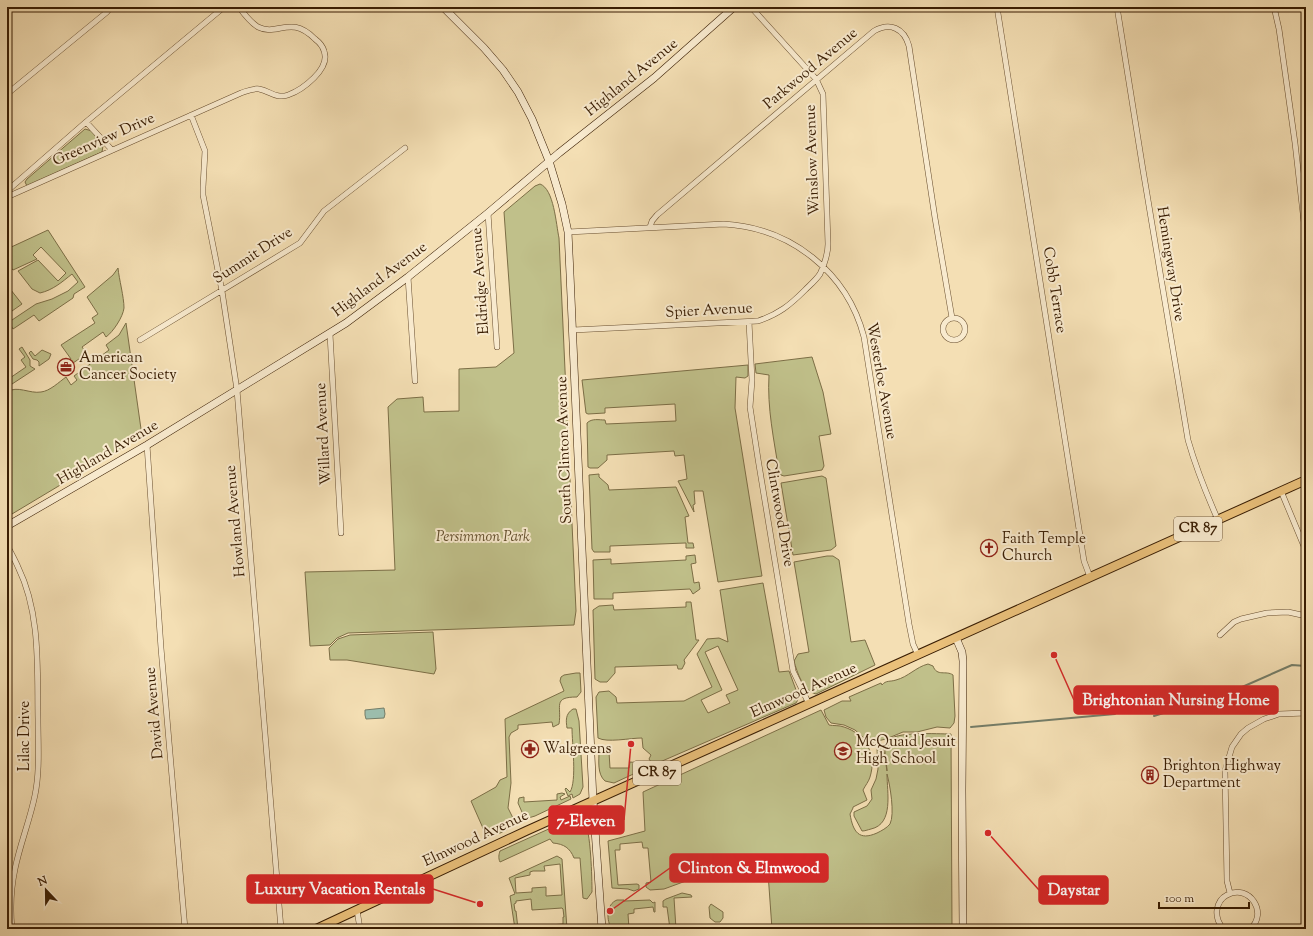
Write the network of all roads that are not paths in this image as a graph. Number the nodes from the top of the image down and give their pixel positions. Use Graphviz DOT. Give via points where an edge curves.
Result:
graph roads {
  1 [pos="111,7"];
  2 [pos="224,7"];
  3 [pos="239,7"];
  4 [pos="443,7"];
  5 [pos="734,7"];
  6 [pos="751,7"];
  7 [pos="997,7"];
  8 [pos="1117,7"];
  9 [pos="1274,7"];
  10 [pos="816,80"];
  11 [pos="7,94"];
  12 [pos="191,115"];
  13 [pos="86,122"];
  14 [pos="405,148"];
  15 [pos="112,150"];
  16 [pos="549,161"];
  17 [pos="1300,182"];
  18 [pos="1306,191"];
  19 [pos="7,192"];
  20 [pos="7,197"];
  21 [pos="488,214"];
  22 [pos="650,227"];
  23 [pos="568,232"];
  24 [pos="1306,240"];
  25 [pos="823,266"];
  26 [pos="408,277"];
  27 [pos="222,291"];
  28 [pos="952,318"];
  29 [pos="749,322"];
  30 [pos="573,330"];
  31 [pos="330,334"];
  32 [pos="140,340"];
  33 [pos="497,347"];
  34 [pos="415,381"];
  35 [pos="237,390"];
  36 [pos="147,445"];
  37 [pos="1306,480"];
  38 [pos="1281,491"];
  39 [pos="1218,520"];
  40 [pos="7,526"];
  41 [pos="341,533"];
  42 [pos="7,545"];
  43 [pos="1306,551"];
  44 [pos="1090,577"];
  45 [pos="1306,616"];
  46 [pos="1220,635"];
  47 [pos="956,638"];
  48 [pos="918,655"];
  49 [pos="809,704"];
  50 [pos="1306,713"];
  51 [pos="593,801"];
  52 [pos="1230,893"];
  53 [pos="357,910"];
  54 [pos="12,929"];
  55 [pos="185,929"];
  56 [pos="281,929"];
  57 [pos="316,929"];
  58 [pos="360,929"];
  59 [pos="602,929"];
  60 [pos="963,929"];
  61 [pos="1224,929"];
  62 [pos="1250,929"];
  1 -- 11 [label="street"];
  2 -- 13 [label="street"];
  3 -- 12 [label="street, Greenview Drive" via="247,18 259,27 301,28 314,38 324,51 323,66 309,83 289,94 275,96 263,90 250,90"];
  4 -- 16 [label="street, South Clinton Avenue" via="484,48 511,81 532,119"];
  5 -- 16 [label="street, Highland Avenue" via="654,78"];
  6 -- 10 [label="street, Winslow Avenue"];
  7 -- 44 [label="street, Cobb Terrace" via="1084,561"];
  8 -- 39 [label="street, Hemingway Drive" via="1188,440 1195,466"];
  9 -- 17 [label="street"];
  10 -- 22 [label="street, Parkwood Avenue" via="657,215"];
  10 -- 25 [label="street, Winslow Avenue" via="824,100 828,244"];
  10 -- 28 [label="street, Parkwood Avenue" via="877,29 896,28 906,37"];
  12 -- 15 [label="street, Greenview Drive"];
  12 -- 27 [label="street, Howland Avenue" via="206,151 203,195"];
  13 -- 15 [label="street"];
  13 -- 19 [label="street"];
  14 -- 27 [label="street, Summit Drive" via="324,212 300,244"];
  15 -- 20 [label="street, Greenview Drive"];
  16 -- 21 [label="street, Highland Avenue"];
  16 -- 23 [label="street, South Clinton Avenue"];
  17 -- 18 [label="street"];
  17 -- 24 [label="street"];
  21 -- 26 [label="street, Highland Avenue"];
  21 -- 33 [label="street, Eldridge Avenue"];
  22 -- 23 [label="street, Westerloe Avenue"];
  22 -- 25 [label="street, Westerloe Avenue" via="724,224 745,226 772,234 805,251"];
  23 -- 30 [label="street, South Clinton Avenue"];
  25 -- 29 [label="street, Spier Avenue" via="816,280 785,308 768,318"];
  25 -- 48 [label="street, Westerloe Avenue" via="850,301 864,337 909,624"];
  26 -- 31 [label="street, Highland Avenue"];
  26 -- 34 [label="street"];
  27 -- 32 [label="street, Summit Drive"];
  27 -- 35 [label="street, Howland Avenue"];
  28 -- 28 [label="street" via="963,322 965,329 963,336 956,340 949,340 943,332 944,324"];
  29 -- 30 [label="street, Spier Avenue"];
  29 -- 49 [label="street, Clintwood Drive" via="752,380 750,407 758,459 793,671"];
  30 -- 51 [label="street, South Clinton Avenue"];
  31 -- 35 [label="street, Highland Avenue"];
  31 -- 41 [label="street, Willard Avenue"];
  35 -- 36 [label="street, Highland Avenue"];
  35 -- 56 [label="street, Howland Avenue"];
  36 -- 40 [label="street, Highland Avenue"];
  36 -- 55 [label="street, David Avenue"];
  37 -- 38 [label="main road, Elmwood Avenue / CR 87"];
  38 -- 39 [label="main road, Elmwood Avenue / CR 87"];
  38 -- 43 [label="street"];
  39 -- 44 [label="main road, Elmwood Avenue / CR 87"];
  42 -- 54 [label="street, Lilac Drive" via="29,596 37,649 38,773 33,807 15,868"];
  44 -- 47 [label="main road, Elmwood Avenue / CR 87"];
  45 -- 46 [label="street" via="1288,612 1267,613 1234,622"];
  47 -- 48 [label="main road, Elmwood Avenue / CR 87"];
  47 -- 60 [label="street" via="963,660"];
  48 -- 49 [label="main road, Elmwood Avenue / CR 87"];
  49 -- 51 [label="main road, Elmwood Avenue / CR 87"];
  50 -- 52 [label="street" via="1279,714 1264,719 1241,734 1232,747 1225,772 1227,881"];
  51 -- 53 [label="main road, Elmwood Avenue / CR 87"];
  51 -- 59 [label="street, South Clinton Avenue"];
  52 -- 61 [label="street" via="1224,896 1217,908 1216,915"];
  52 -- 62 [label="street" via="1249,895 1256,905 1258,917"];
  53 -- 57 [label="main road, Elmwood Avenue / CR 87"];
  53 -- 58 [label="street"];
}
